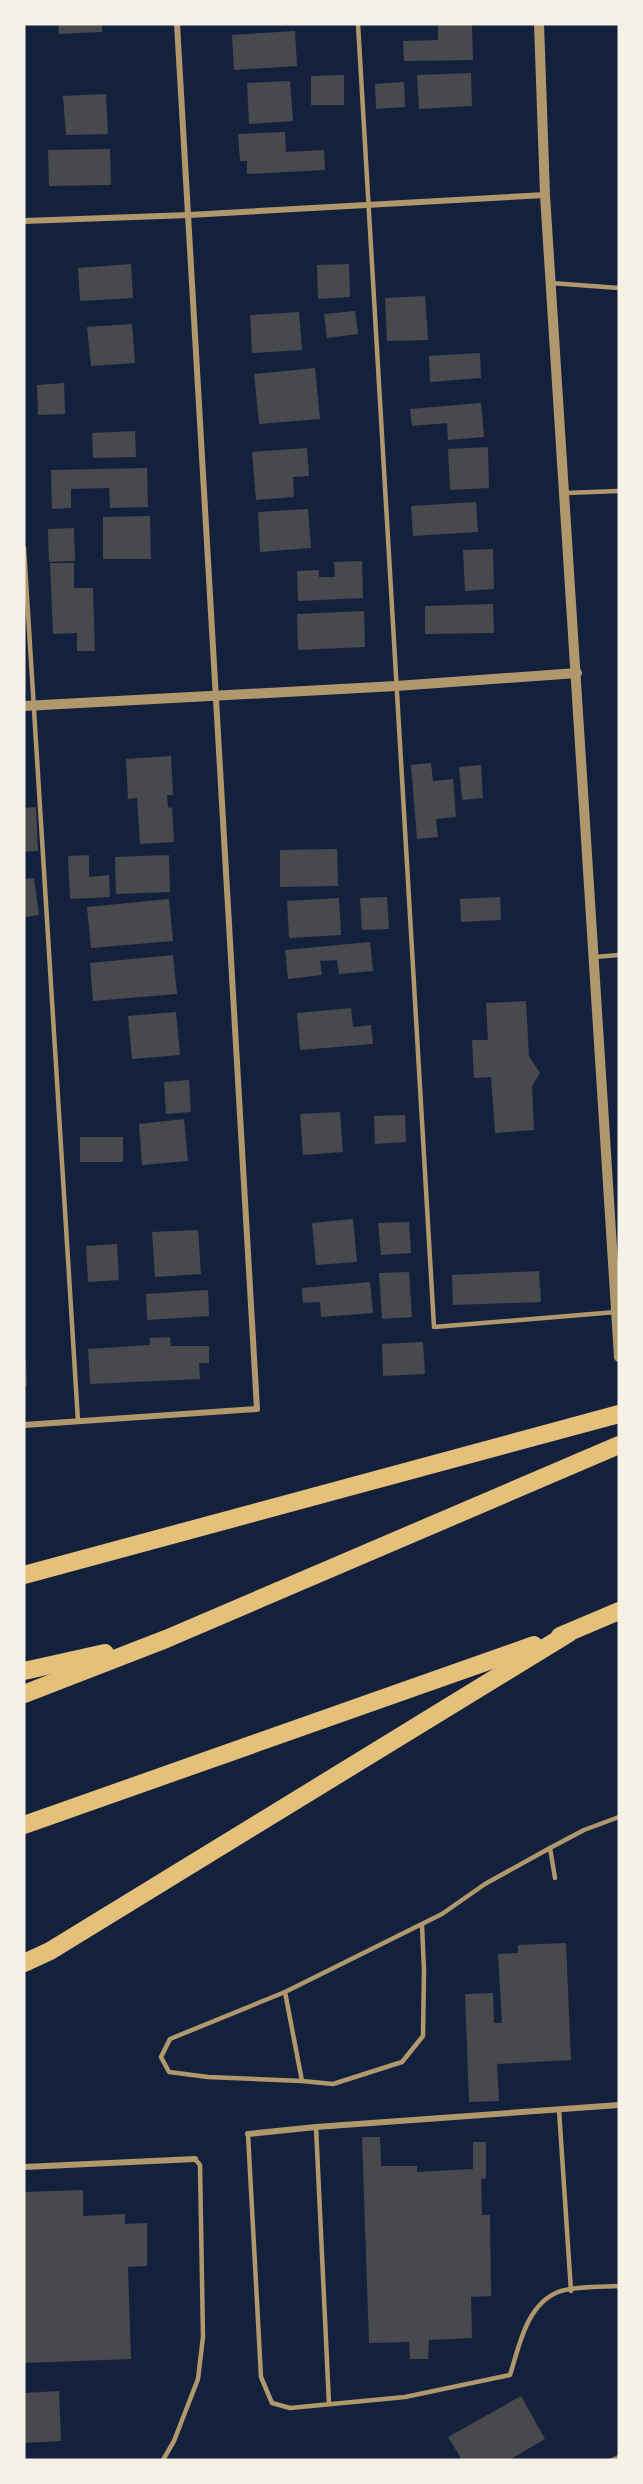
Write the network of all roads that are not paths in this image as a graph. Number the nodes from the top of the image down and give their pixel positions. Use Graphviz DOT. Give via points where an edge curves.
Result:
graph roads {
  1 [pos="177,24"];
  2 [pos="358,24"];
  3 [pos="540,24"];
  4 [pos="545,195"];
  5 [pos="369,205"];
  6 [pos="189,215"];
  7 [pos="24,220"];
  8 [pos="551,283"];
  9 [pos="619,288"];
  10 [pos="619,491"];
  11 [pos="565,493"];
  12 [pos="24,548"];
  13 [pos="577,673"];
  14 [pos="396,686"];
  15 [pos="216,695"];
  16 [pos="29,706"];
  17 [pos="619,955"];
  18 [pos="594,957"];
  19 [pos="616,1312"];
  20 [pos="619,1357"];
  21 [pos="619,1414"];
  22 [pos="78,1421"];
  23 [pos="24,1425"];
  24 [pos="619,1445"];
  25 [pos="24,1575"];
  26 [pos="619,1611"];
  27 [pos="569,1632"];
  28 [pos="166,1639"];
  29 [pos="24,1671"];
  30 [pos="24,1694"];
  31 [pos="619,1817"];
  32 [pos="24,1825"];
  33 [pos="550,1848"];
  34 [pos="555,1878"];
  35 [pos="422,1925"];
  36 [pos="24,1963"];
  37 [pos="285,1992"];
  38 [pos="302,2082"];
  39 [pos="619,2105"];
  40 [pos="559,2110"];
  41 [pos="316,2127"];
  42 [pos="248,2134"];
  43 [pos="195,2159"];
  44 [pos="24,2168"];
  45 [pos="619,2286"];
  46 [pos="571,2290"];
  47 [pos="329,2404"];
  48 [pos="163,2460"];
  1 -- 6 [label="street"];
  2 -- 5 [label="lane"];
  3 -- 4 [label="street"];
  4 -- 5 [label="street"];
  4 -- 8 [label="street"];
  5 -- 6 [label="street"];
  5 -- 14 [label="lane"];
  6 -- 7 [label="street"];
  6 -- 15 [label="street"];
  8 -- 9 [label="lane"];
  8 -- 11 [label="street"];
  10 -- 11 [label="lane"];
  11 -- 13 [label="street"];
  12 -- 16 [label="lane"];
  13 -- 14 [label="street"];
  13 -- 18 [label="street"];
  14 -- 15 [label="street"];
  14 -- 19 [label="lane" via="434,1327"];
  15 -- 16 [label="street"];
  15 -- 22 [label="street" via="258,1409"];
  16 -- 22 [label="lane"];
  17 -- 18 [label="lane"];
  18 -- 19 [label="street"];
  19 -- 20 [label="street"];
  21 -- 25 [label="highway"];
  22 -- 23 [label="street"];
  24 -- 28 [label="highway"];
  26 -- 27 [label="highway"];
  27 -- 32 [label="highway"];
  27 -- 36 [label="highway" via="50,1951"];
  28 -- 29 [label="highway"];
  28 -- 30 [label="highway"];
  31 -- 33 [label="lane"];
  33 -- 34 [label="lane"];
  33 -- 35 [label="lane"];
  35 -- 37 [label="lane"];
  35 -- 38 [label="lane" via="423,2036 402,2062 333,2084"];
  37 -- 38 [label="lane"];
  37 -- 38 [label="lane" via="170,2039 161,2057 169,2072"];
  39 -- 40 [label="street"];
  40 -- 41 [label="street"];
  40 -- 46 [label="lane"];
  41 -- 42 [label="street"];
  41 -- 47 [label="lane"];
  42 -- 47 [label="lane" via="261,2377 272,2403 290,2408"];
  43 -- 44 [label="street"];
  43 -- 48 [label="lane" via="200,2165 203,2337 198,2379"];
  45 -- 46 [label="lane"];
  46 -- 47 [label="lane" via="546,2299 525,2325 510,2376 405,2397"];
}
